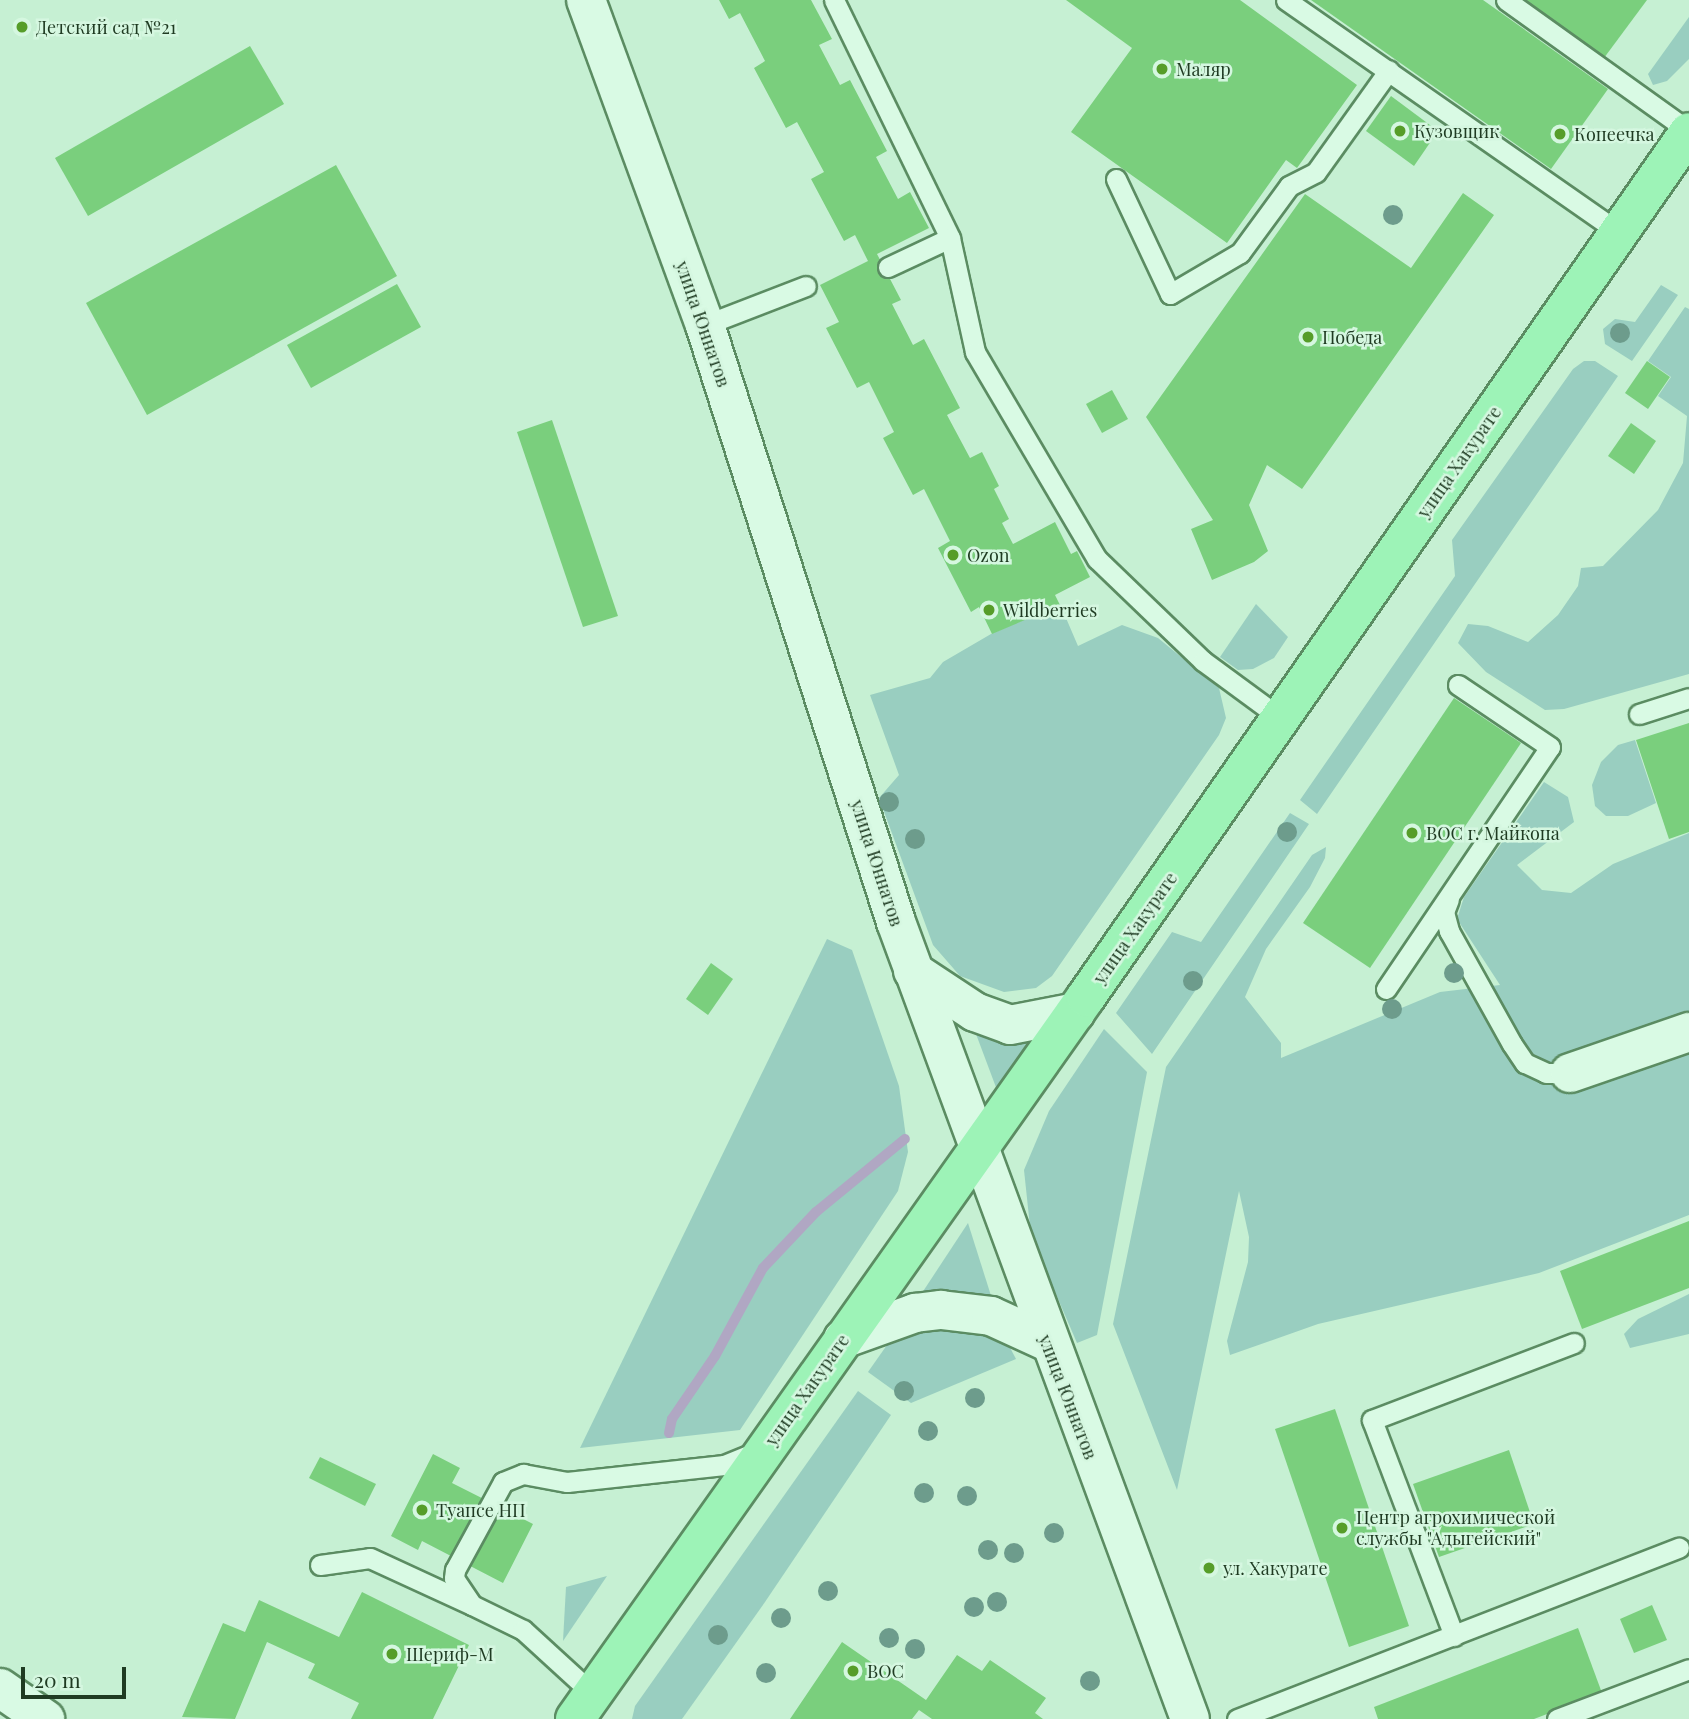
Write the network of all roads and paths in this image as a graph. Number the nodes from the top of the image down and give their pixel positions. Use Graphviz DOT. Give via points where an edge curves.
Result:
graph roads {
  1 [pos="586,0"];
  2 [pos="834,0"];
  3 [pos="1286,0"];
  4 [pos="1506,0"];
  5 [pos="1389,70"];
  6 [pos="1689,132"];
  7 [pos="1116,179"];
  8 [pos="1619,232"];
  9 [pos="950,238"];
  10 [pos="888,267"];
  11 [pos="806,286"];
  12 [pos="705,325"];
  13 [pos="1458,685"];
  14 [pos="1689,698"];
  15 [pos="1639,714"];
  16 [pos="1282,719"];
  17 [pos="1452,891"];
  18 [pos="913,971"];
  19 [pos="1386,989"];
  20 [pos="1076,1012"];
  21 [pos="1689,1032"];
  22 [pos="1570,1073"];
  23 [pos="978,1151"];
  24 [pos="844,1339"];
  25 [pos="1048,1342"];
  26 [pos="1574,1343"];
  27 [pos="775,1436"];
  28 [pos="1679,1548"];
  29 [pos="320,1565"];
  30 [pos="472,1605"];
  31 [pos="1454,1636"];
  32 [pos="1689,1669"];
  33 [pos="0,1688"];
  34 [pos="584,1707"];
  35 [pos="45,1719"];
  36 [pos="1190,1719"];
  37 [pos="1237,1719"];
  38 [pos="1557,1719"];
  1 -- 12 [label="main road, улица Юннатов"];
  2 -- 9 [label="lane"];
  3 -- 5 [label="lane"];
  4 -- 6 [label="lane"];
  5 -- 7 [label="lane" via="1316,172 1289,186 1240,253 1170,295"];
  5 -- 8 [label="lane"];
  6 -- 8 [label="main road, улица Хакурате"];
  8 -- 16 [label="main road, улица Хакурате"];
  9 -- 10 [label="lane"];
  9 -- 16 [label="lane" via="975,352 1097,559 1203,661"];
  11 -- 12 [label="lane"];
  12 -- 18 [label="main road, улица Юннатов"];
  13 -- 17 [label="lane" via="1550,747"];
  14 -- 15 [label="lane"];
  16 -- 20 [label="main road, улица Хакурате"];
  17 -- 19 [label="lane"];
  17 -- 22 [label="lane" via="1444,912 1449,931 1512,1044 1525,1062 1546,1073"];
  18 -- 20 [label="main road" via="975,1012 1010,1025"];
  18 -- 23 [label="main road, улица Юннатов"];
  20 -- 23 [label="main road, улица Хакурате"];
  21 -- 22 [label="main road"];
  23 -- 24 [label="main road, улица Хакурате"];
  23 -- 25 [label="main road, улица Юннатов"];
  24 -- 25 [label="main road" via="915,1313 941,1310 991,1317"];
  24 -- 27 [label="main road, улица Хакурате"];
  25 -- 36 [label="main road, улица Юннатов"];
  26 -- 31 [label="lane" via="1372,1420"];
  27 -- 30 [label="lane" via="749,1457 724,1465 567,1482 523,1474 503,1482 454,1570 454,1578"];
  27 -- 34 [label="main road, улица Хакурате"];
  28 -- 31 [label="lane"];
  29 -- 30 [label="lane" via="370,1558"];
  30 -- 34 [label="lane" via="523,1630"];
  31 -- 37 [label="lane"];
  32 -- 38 [label="lane"];
  33 -- 35 [label="main road"];
}
